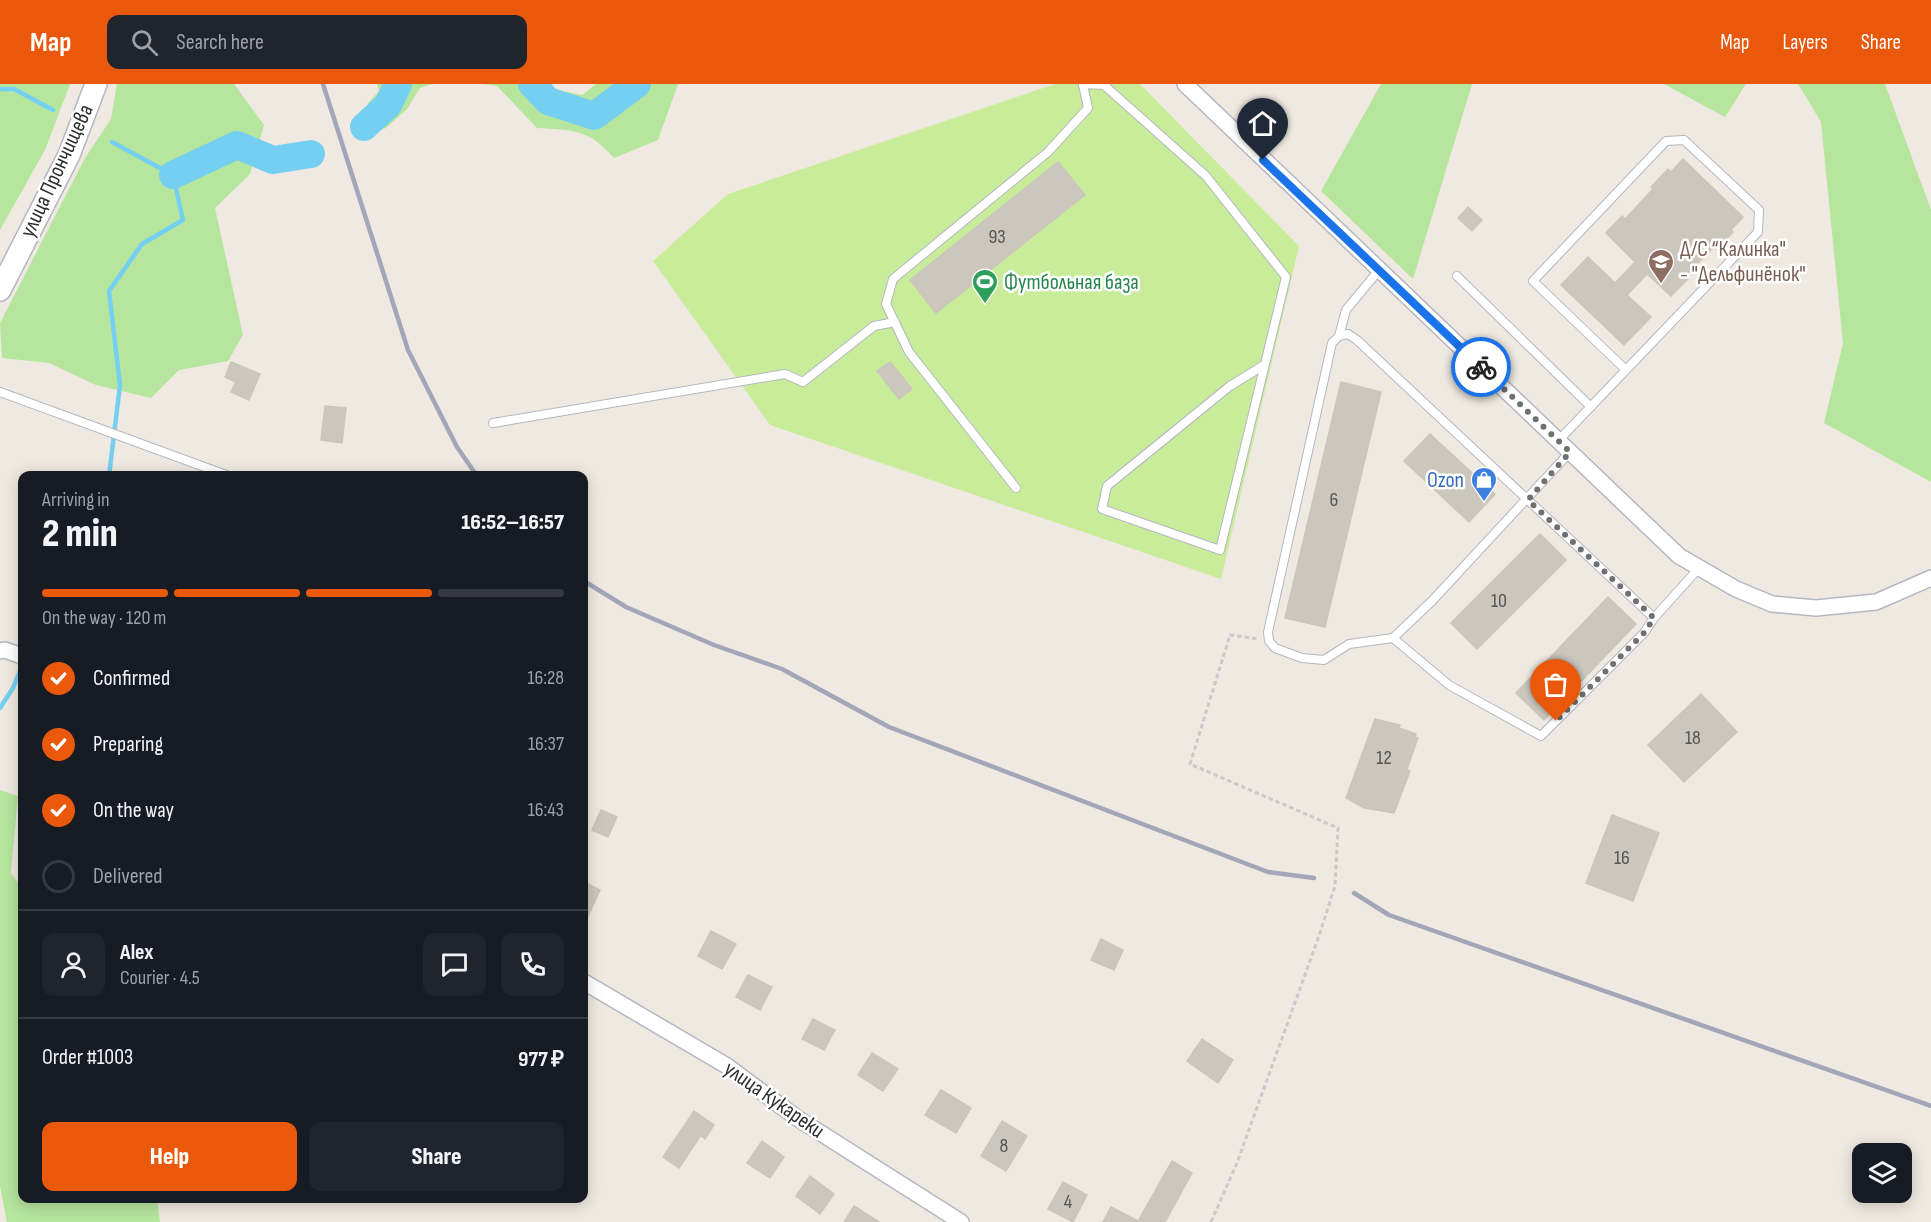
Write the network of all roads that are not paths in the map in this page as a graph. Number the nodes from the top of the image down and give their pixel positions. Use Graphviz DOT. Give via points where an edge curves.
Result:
graph roads {
  1 [pos="96,84"];
  2 [pos="1185,84"];
  3 [pos="1083,85"];
  4 [pos="1379,270"];
  5 [pos="1457,276"];
  6 [pos="0,290"];
  7 [pos="895,322"];
  8 [pos="1339,336"];
  9 [pos="1264,364"];
  10 [pos="1626,370"];
  11 [pos="0,392"];
  12 [pos="1591,407"];
  13 [pos="493,423"];
  14 [pos="1558,441"];
  15 [pos="1570,452"];
  16 [pos="215,471"];
  17 [pos="1016,488"];
  18 [pos="1528,500"];
  19 [pos="1699,568"];
  20 [pos="1931,578"];
  21 [pos="1654,618"];
  22 [pos="1393,638"];
  23 [pos="3,650"];
  24 [pos="18,655"];
  25 [pos="588,984"];
  26 [pos="961,1222"];
  1 -- 6 [label="street, улица Прончищева" via="69,155"];
  2 -- 4 [label="street"];
  3 -- 7 [label="lane" via="1088,108 1048,152 894,279 886,304"];
  3 -- 9 [label="lane" via="1104,85 1206,176 1286,277"];
  4 -- 8 [label="lane" via="1346,309"];
  4 -- 14 [label="street"];
  5 -- 12 [label="lane"];
  7 -- 13 [label="lane" via="874,326 803,382 785,374"];
  7 -- 17 [label="lane" via="909,352"];
  8 -- 18 [label="lane" via="1348,334 1357,340"];
  8 -- 22 [label="lane" via="1332,343 1269,641 1275,648 1302,658 1324,660 1349,644"];
  9 -- 9 [label="lane" via="1220,550 1102,509 1107,486"];
  10 -- 10 [label="lane" via="1758,232 1759,210 1684,140 1666,141 1533,281"];
  10 -- 12 [label="lane"];
  11 -- 16 [label="lane"];
  12 -- 14 [label="lane"];
  14 -- 15 [label="street"];
  15 -- 18 [label="lane"];
  15 -- 19 [label="street" via="1679,556"];
  18 -- 21 [label="lane"];
  18 -- 22 [label="lane"];
  19 -- 20 [label="street" via="1772,604 1816,608 1876,602"];
  19 -- 21 [label="lane"];
  21 -- 22 [label="lane" via="1644,633 1541,736 1449,685"];
  23 -- 24 [label="street"];
  25 -- 26 [label="street, улица Кукареки" via="727,1066 797,1118"];
}
